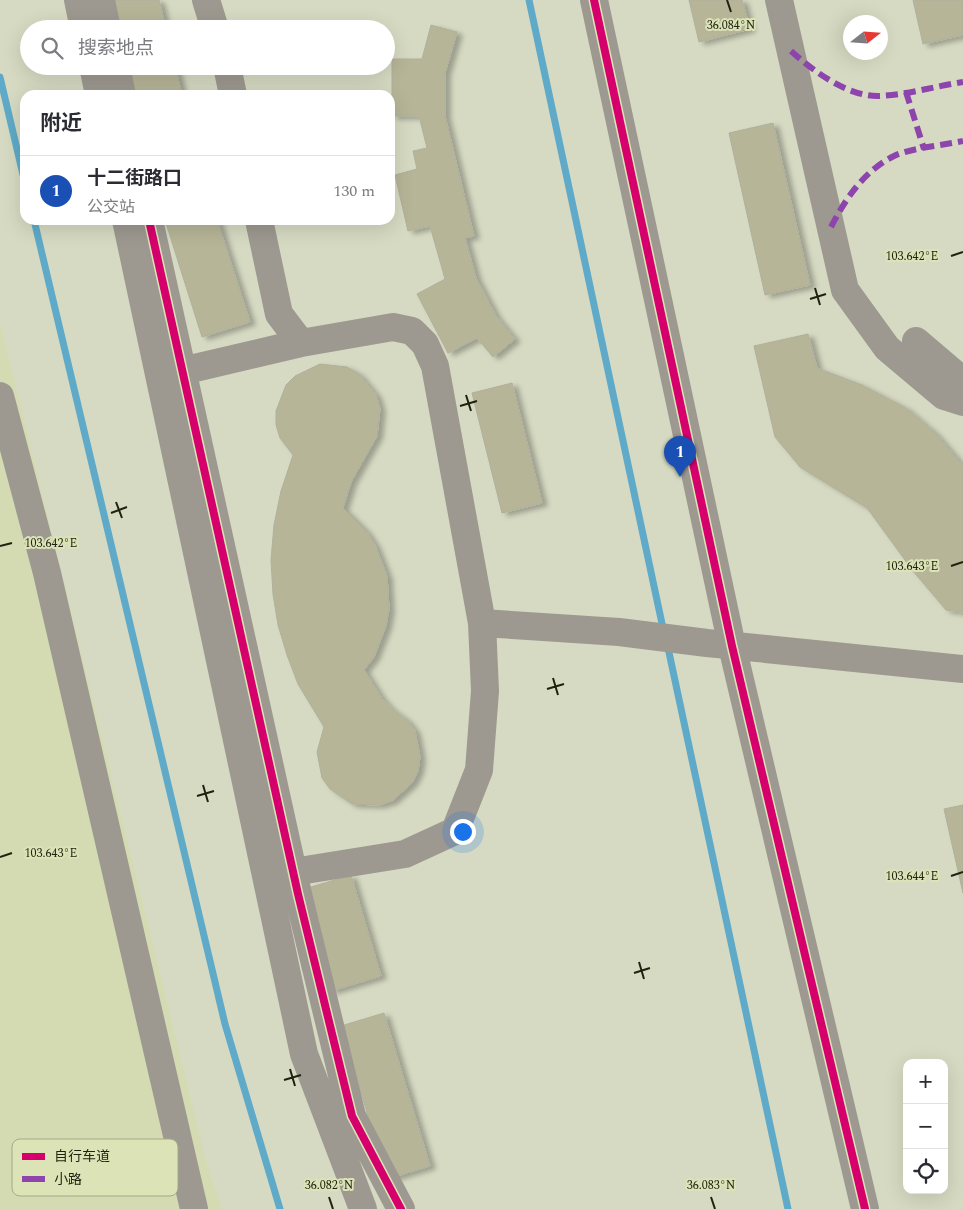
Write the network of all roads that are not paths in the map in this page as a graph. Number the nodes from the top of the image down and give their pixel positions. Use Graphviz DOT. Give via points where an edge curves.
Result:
graph roads {
  1 [pos="78,0"];
  2 [pos="101,0"];
  3 [pos="206,0"];
  4 [pos="594,0"];
  5 [pos="780,0"];
  6 [pos="82,20"];
  7 [pos="105,20"];
  8 [pos="212,20"];
  9 [pos="94,75"];
  10 [pos="118,75"];
  11 [pos="229,75"];
  12 [pos="98,90"];
  13 [pos="121,90"];
  14 [pos="232,90"];
  15 [pos="127,225"];
  16 [pos="150,225"];
  17 [pos="260,225"];
  18 [pos="916,341"];
  19 [pos="301,343"];
  20 [pos="182,371"];
  21 [pos="963,381"];
  22 [pos="0,396"];
  23 [pos="963,402"];
  24 [pos="482,623"];
  25 [pos="720,645"];
  26 [pos="963,669"];
  27 [pos="293,872"];
  28 [pos="178,1139"];
  29 [pos="178,1140"];
  30 [pos="194,1209"];
  31 [pos="363,1209"];
  32 [pos="401,1209"];
  33 [pos="865,1209"];
  1 -- 6 [label="street"];
  2 -- 7 [label="street"];
  3 -- 8 [label="street"];
  4 -- 25 [label="street"];
  5 -- 23 [label="street" via="845,290 886,348 944,396"];
  9 -- 12 [label="street"];
  10 -- 13 [label="street"];
  11 -- 14 [label="street"];
  15 -- 31 [label="street" via="304,1054"];
  16 -- 20 [label="street"];
  17 -- 19 [label="street" via="278,314"];
  18 -- 21 [label="street"];
  19 -- 20 [label="street"];
  19 -- 24 [label="street" via="393,327 412,331 425,344 435,366"];
  20 -- 27 [label="street"];
  22 -- 28 [label="street" via="47,572"];
  24 -- 25 [label="street" via="619,632"];
  24 -- 27 [label="street" via="484,691 479,770 454,831 405,854"];
  25 -- 26 [label="street"];
  25 -- 33 [label="street"];
  27 -- 32 [label="street" via="352,1116"];
  29 -- 30 [label="street"];
}
